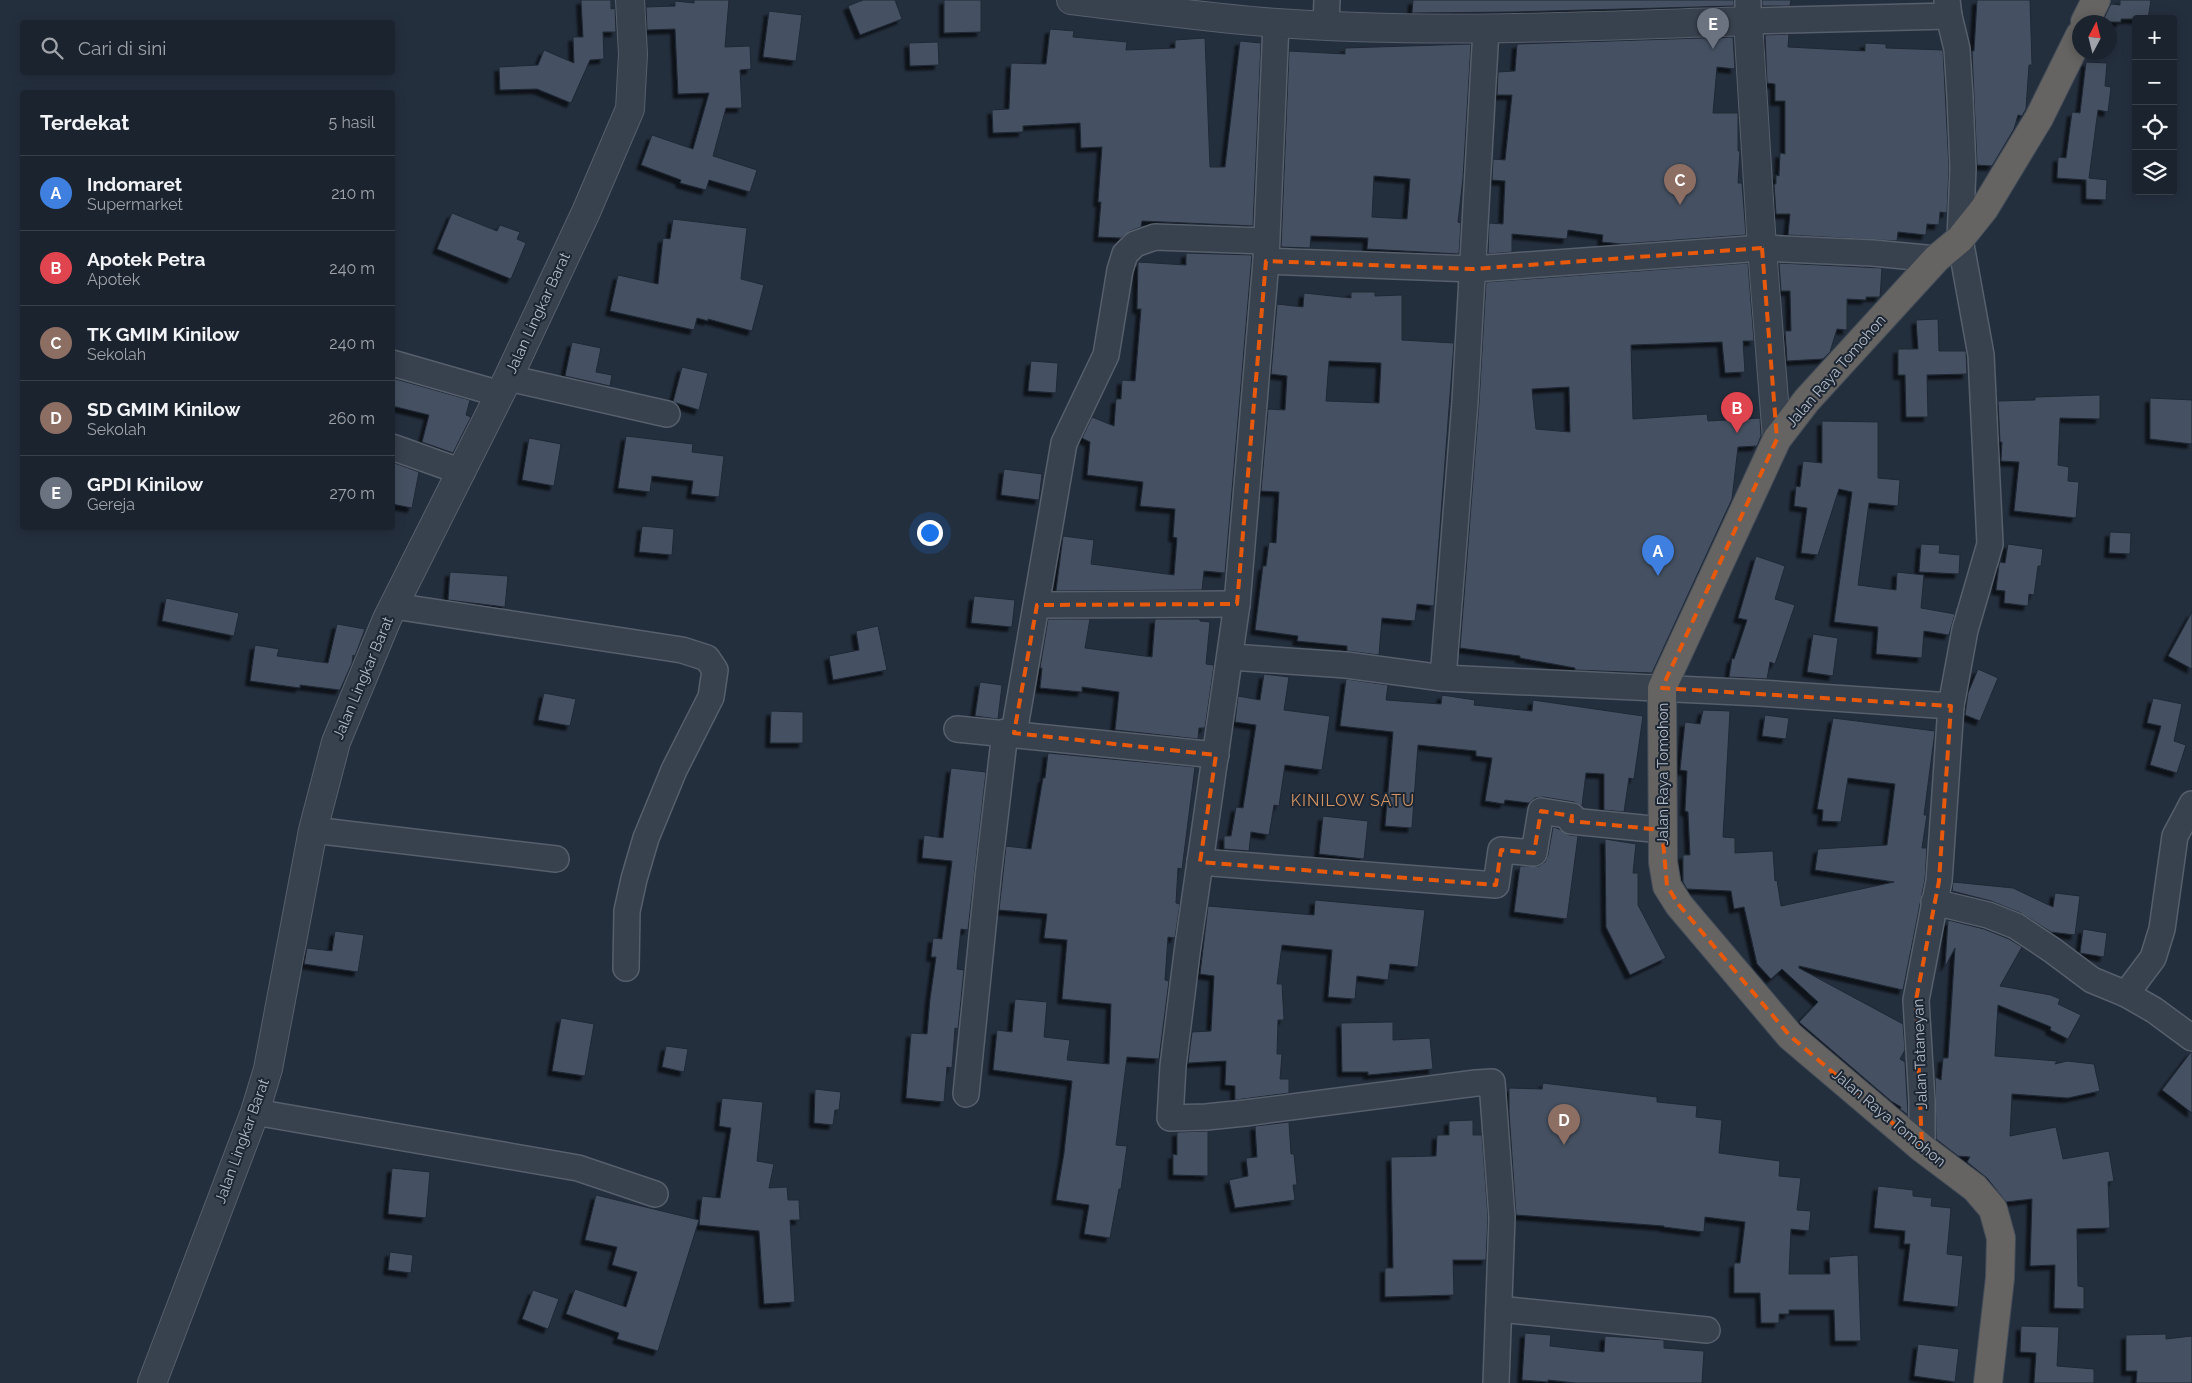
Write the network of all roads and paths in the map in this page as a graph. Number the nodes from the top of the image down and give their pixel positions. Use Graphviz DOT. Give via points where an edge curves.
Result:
graph roads {
  1 [pos="630,0"];
  2 [pos="1072,0"];
  3 [pos="2096,0"];
  4 [pos="1948,8"];
  5 [pos="1748,10"];
  6 [pos="1327,12"];
  7 [pos="2088,15"];
  8 [pos="1276,23"];
  9 [pos="1486,30"];
  10 [pos="2072,51"];
  11 [pos="1960,239"];
  12 [pos="1762,248"];
  13 [pos="1266,251"];
  14 [pos="1936,259"];
  15 [pos="1473,269"];
  16 [pos="395,364"];
  17 [pos="504,386"];
  18 [pos="667,414"];
  19 [pos="1777,439"];
  20 [pos="395,448"];
  21 [pos="462,472"];
  22 [pos="1237,604"];
  23 [pos="1037,605"];
  24 [pos="394,606"];
  25 [pos="1231,657"];
  26 [pos="1443,678"];
  27 [pos="1662,688"];
  28 [pos="1951,706"];
  29 [pos="957,728"];
  30 [pos="1009,733"];
  31 [pos="1216,755"];
  32 [pos="2192,804"];
  33 [pos="313,830"];
  34 [pos="1662,830"];
  35 [pos="556,859"];
  36 [pos="1200,862"];
  37 [pos="1934,902"];
  38 [pos="626,968"];
  39 [pos="2126,994"];
  40 [pos="2192,1038"];
  41 [pos="966,1094"];
  42 [pos="255,1112"];
  43 [pos="1922,1148"];
  44 [pos="655,1194"];
  45 [pos="1499,1310"];
  46 [pos="1707,1330"];
  47 [pos="152,1383"];
  48 [pos="1496,1383"];
  49 [pos="1988,1383"];
  1 -- 17 [label="street, Jalan Lingkar Barat" via="633,54 630,109 586,212"];
  2 -- 8 [label="street"];
  3 -- 7 [label="highway"];
  4 -- 5 [label="street"];
  4 -- 11 [label="street, Jalan Tataneyan" via="1957,49 1960,97 1963,168"];
  5 -- 9 [label="street"];
  5 -- 12 [label="street"];
  6 -- 8 [label="street"];
  6 -- 9 [label="street"];
  8 -- 13 [label="street"];
  9 -- 15 [label="street"];
  10 -- 11 [label="highway, Jalan Raya Tomohon" via="2039,118 1984,209"];
  11 -- 14 [label="highway, Jalan Raya Tomohon"];
  11 -- 28 [label="street, Jalan Tataneyan" via="1981,355 1990,544 1965,630"];
  12 -- 14 [label="street"];
  12 -- 15 [label="street"];
  12 -- 19 [label="street"];
  13 -- 15 [label="street"];
  13 -- 22 [label="street"];
  13 -- 23 [label="street" via="1155,237 1135,244 1125,254 1106,355 1064,443"];
  14 -- 19 [label="highway, Jalan Raya Tomohon" via="1807,400"];
  15 -- 26 [label="street"];
  16 -- 17 [label="street"];
  17 -- 18 [label="street"];
  17 -- 21 [label="street, Jalan Lingkar Barat"];
  19 -- 27 [label="highway, Jalan Raya Tomohon"];
  20 -- 21 [label="street"];
  21 -- 24 [label="street, Jalan Lingkar Barat"];
  22 -- 23 [label="street"];
  22 -- 25 [label="street"];
  23 -- 30 [label="street"];
  24 -- 33 [label="street, Jalan Lingkar Barat" via="336,742"];
  24 -- 38 [label="street" via="682,650 707,658 716,670 711,697 674,770 646,838 627,911"];
  25 -- 26 [label="street"];
  25 -- 31 [label="street"];
  26 -- 27 [label="street"];
  27 -- 28 [label="street"];
  27 -- 34 [label="highway, Jalan Raya Tomohon"];
  28 -- 37 [label="street, Jalan Tataneyan" via="1939,881"];
  29 -- 30 [label="street"];
  30 -- 31 [label="street"];
  30 -- 41 [label="street" via="988,877"];
  31 -- 36 [label="street"];
  32 -- 39 [label="street" via="2175,836 2162,929 2153,958"];
  33 -- 35 [label="street"];
  33 -- 42 [label="street, Jalan Lingkar Barat" via="268,1069"];
  34 -- 36 [label="street" via="1571,821 1572,816 1541,811 1534,853 1501,850 1496,885"];
  34 -- 43 [label="highway, Jalan Raya Tomohon" via="1667,886 1679,905 1790,1036"];
  36 -- 45 [label="street" via="1173,1066 1170,1118 1245,1113 1492,1082 1502,1217"];
  37 -- 39 [label="street" via="1988,915 2016,926 2092,980"];
  37 -- 43 [label="street, Jalan Tataneyan" via="1916,1000"];
  39 -- 40 [label="street"];
  42 -- 44 [label="street" via="578,1168"];
  42 -- 47 [label="street, Jalan Lingkar Barat"];
  43 -- 49 [label="highway, Jalan Raya Tomohon" via="1975,1188 1992,1209 2001,1238 2000,1278"];
  45 -- 46 [label="street"];
  45 -- 48 [label="street"];
}
